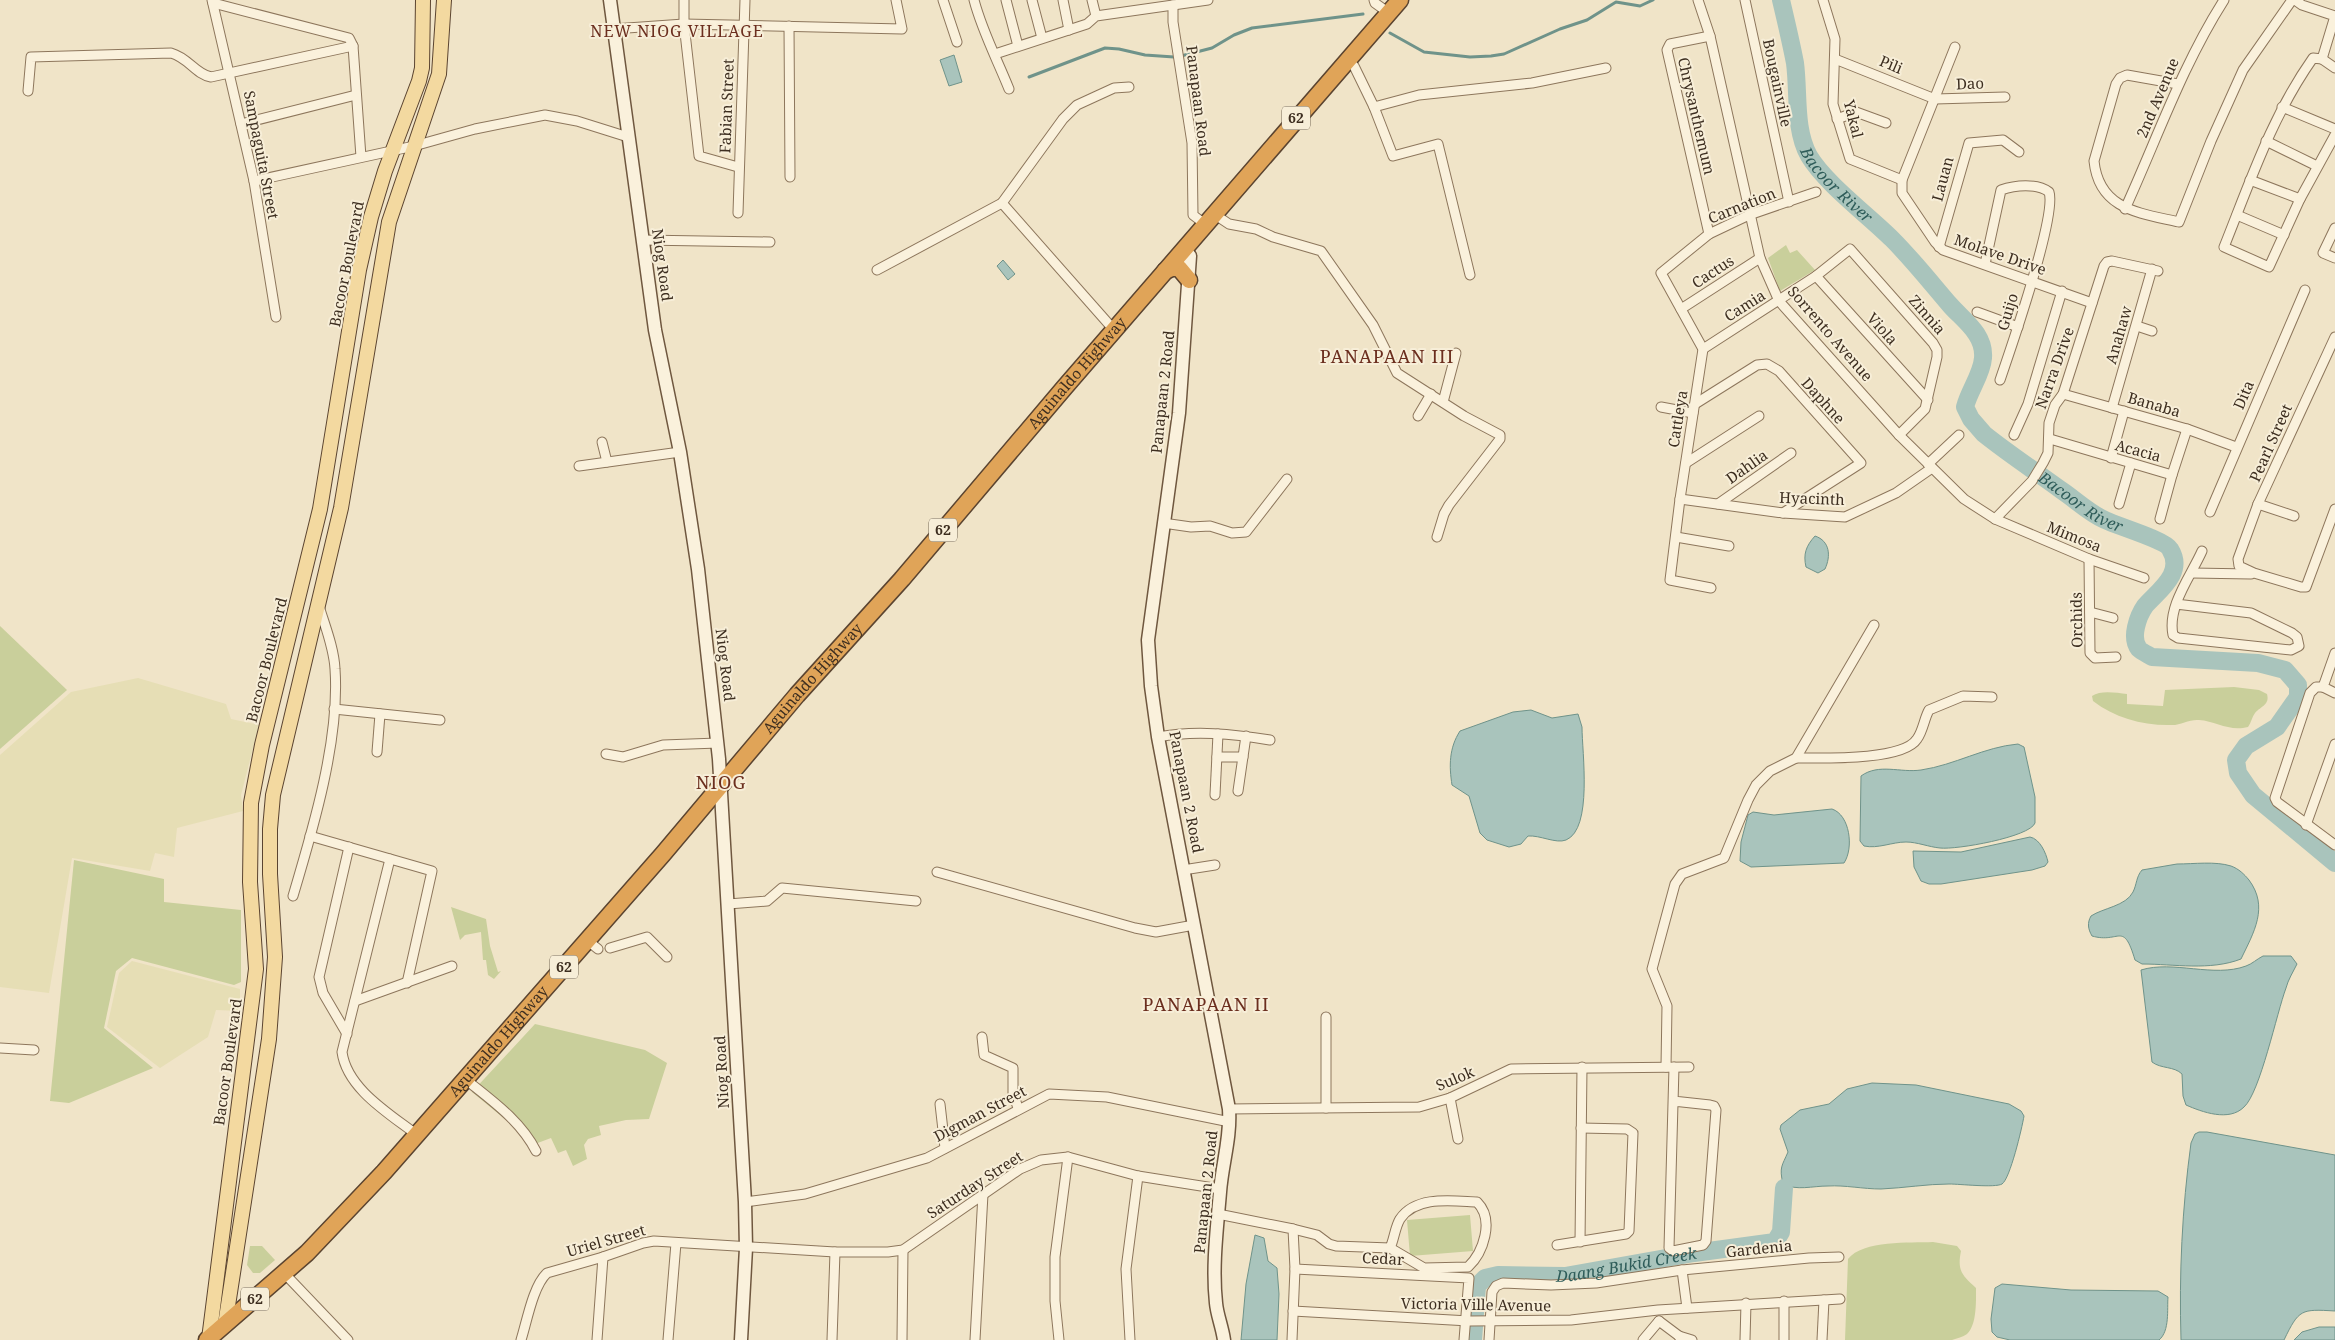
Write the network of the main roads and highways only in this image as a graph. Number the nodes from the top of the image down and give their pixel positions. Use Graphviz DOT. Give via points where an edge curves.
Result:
graph roads {
  1 [pos="423,0"];
  2 [pos="444,0"];
  3 [pos="1400,0"];
  4 [pos="1165,271"];
  5 [pos="1189,280"];
  6 [pos="348,338"];
  7 [pos="368,342"];
  8 [pos="245,1054"];
  9 [pos="266,1057"];
  10 [pos="214,1337"];
  1 -- 6 [label="main road, Bacoor Boulevard" via="422,68 369,226"];
  2 -- 7 [label="main road" via="440,74 389,222"];
  3 -- 4 [label="highway, Aguinaldo Highway / 62"];
  4 -- 5 [label="highway" via="1179,268"];
  4 -- 10 [label="highway, Aguinaldo Highway / 62" via="721,785 593,945 465,1079 339,1221"];
  6 -- 7 [label="main road"];
  6 -- 8 [label="main road, Bacoor Boulevard" via="320,509 264,736 251,804 250,882 256,969"];
  7 -- 9 [label="main road" via="341,508 273,795 270,874 274,964"];
  8 -- 9 [label="main road"];
  8 -- 10 [label="main road, Bacoor Boulevard"];
  9 -- 10 [label="main road"];
}
